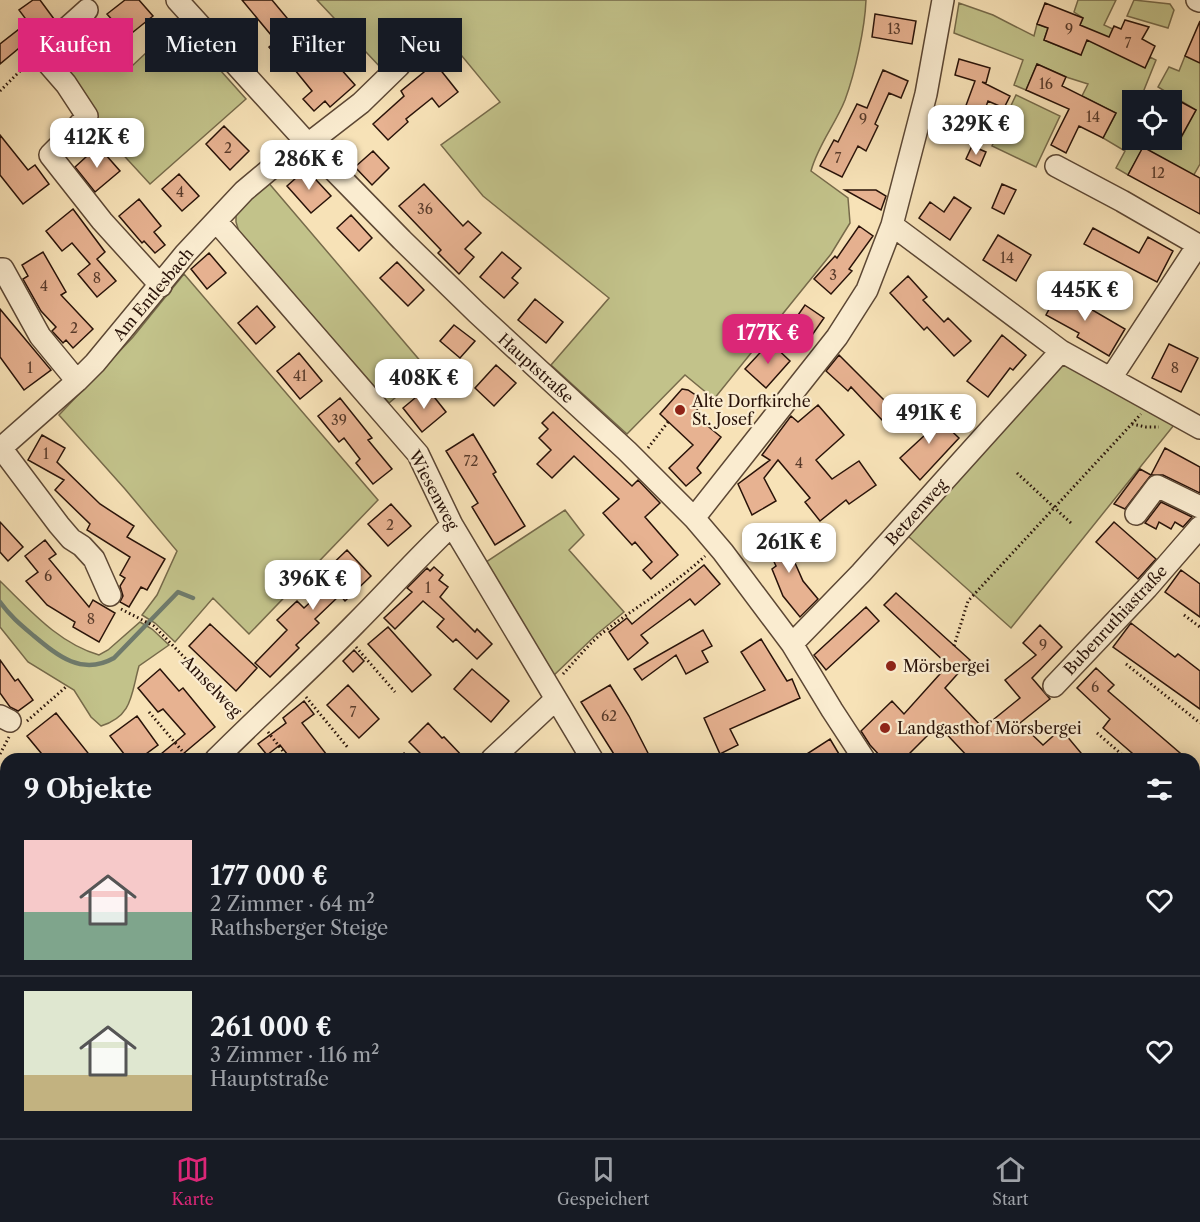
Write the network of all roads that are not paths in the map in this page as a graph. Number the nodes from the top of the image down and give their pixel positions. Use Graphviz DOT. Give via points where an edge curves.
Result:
graph roads {
  1 [pos="177,0"];
  2 [pos="943,0"];
  3 [pos="87,10"];
  4 [pos="393,72"];
  5 [pos="308,144"];
  6 [pos="1056,166"];
  7 [pos="216,221"];
  8 [pos="892,225"];
  9 [pos="1199,246"];
  10 [pos="0,269"];
  11 [pos="160,286"];
  12 [pos="1060,351"];
  13 [pos="1111,378"];
  14 [pos="77,381"];
  15 [pos="1200,428"];
  16 [pos="0,449"];
  17 [pos="1200,507"];
  18 [pos="1136,514"];
  19 [pos="694,518"];
  20 [pos="452,525"];
  21 [pos="1200,528"];
  22 [pos="110,595"];
  23 [pos="792,644"];
  24 [pos="1054,686"];
  25 [pos="552,693"];
  26 [pos="222,753"];
  27 [pos="497,753"];
  28 [pos="588,753"];
  29 [pos="860,753"];
  1 -- 5 [label="street, Hauptstraße"];
  2 -- 8 [label="street" via="926,94"];
  3 -- 11 [label="street" via="39,52 87,116 50,154"];
  4 -- 5 [label="street, Am Entlesbach" via="361,103"];
  5 -- 7 [label="street, Am Entlesbach" via="266,172"];
  5 -- 19 [label="street, Hauptstraße" via="477,314"];
  6 -- 9 [label="street"];
  7 -- 11 [label="street, Am Entlesbach"];
  7 -- 20 [label="street, Wiesenweg" via="418,454"];
  8 -- 12 [label="street"];
  8 -- 19 [label="street" via="867,290 837,337"];
  9 -- 13 [label="street"];
  10 -- 14 [label="street" via="12,283 40,336"];
  11 -- 14 [label="street, Am Entlesbach"];
  12 -- 13 [label="street"];
  12 -- 23 [label="street, Betzenweg"];
  13 -- 15 [label="street"];
  14 -- 16 [label="street, Am Entlesbach"];
  16 -- 22 [label="street" via="59,525 94,559"];
  17 -- 18 [label="street" via="1157,486"];
  19 -- 23 [label="street, Hauptstraße"];
  20 -- 25 [label="street, Wiesenweg"];
  20 -- 26 [label="street, Amselweg"];
  21 -- 24 [label="street, Bubenruthiastraße"];
  23 -- 29 [label="street, Hauptstraße"];
  25 -- 27 [label="street"];
  25 -- 28 [label="street, Wiesenweg"];
}
